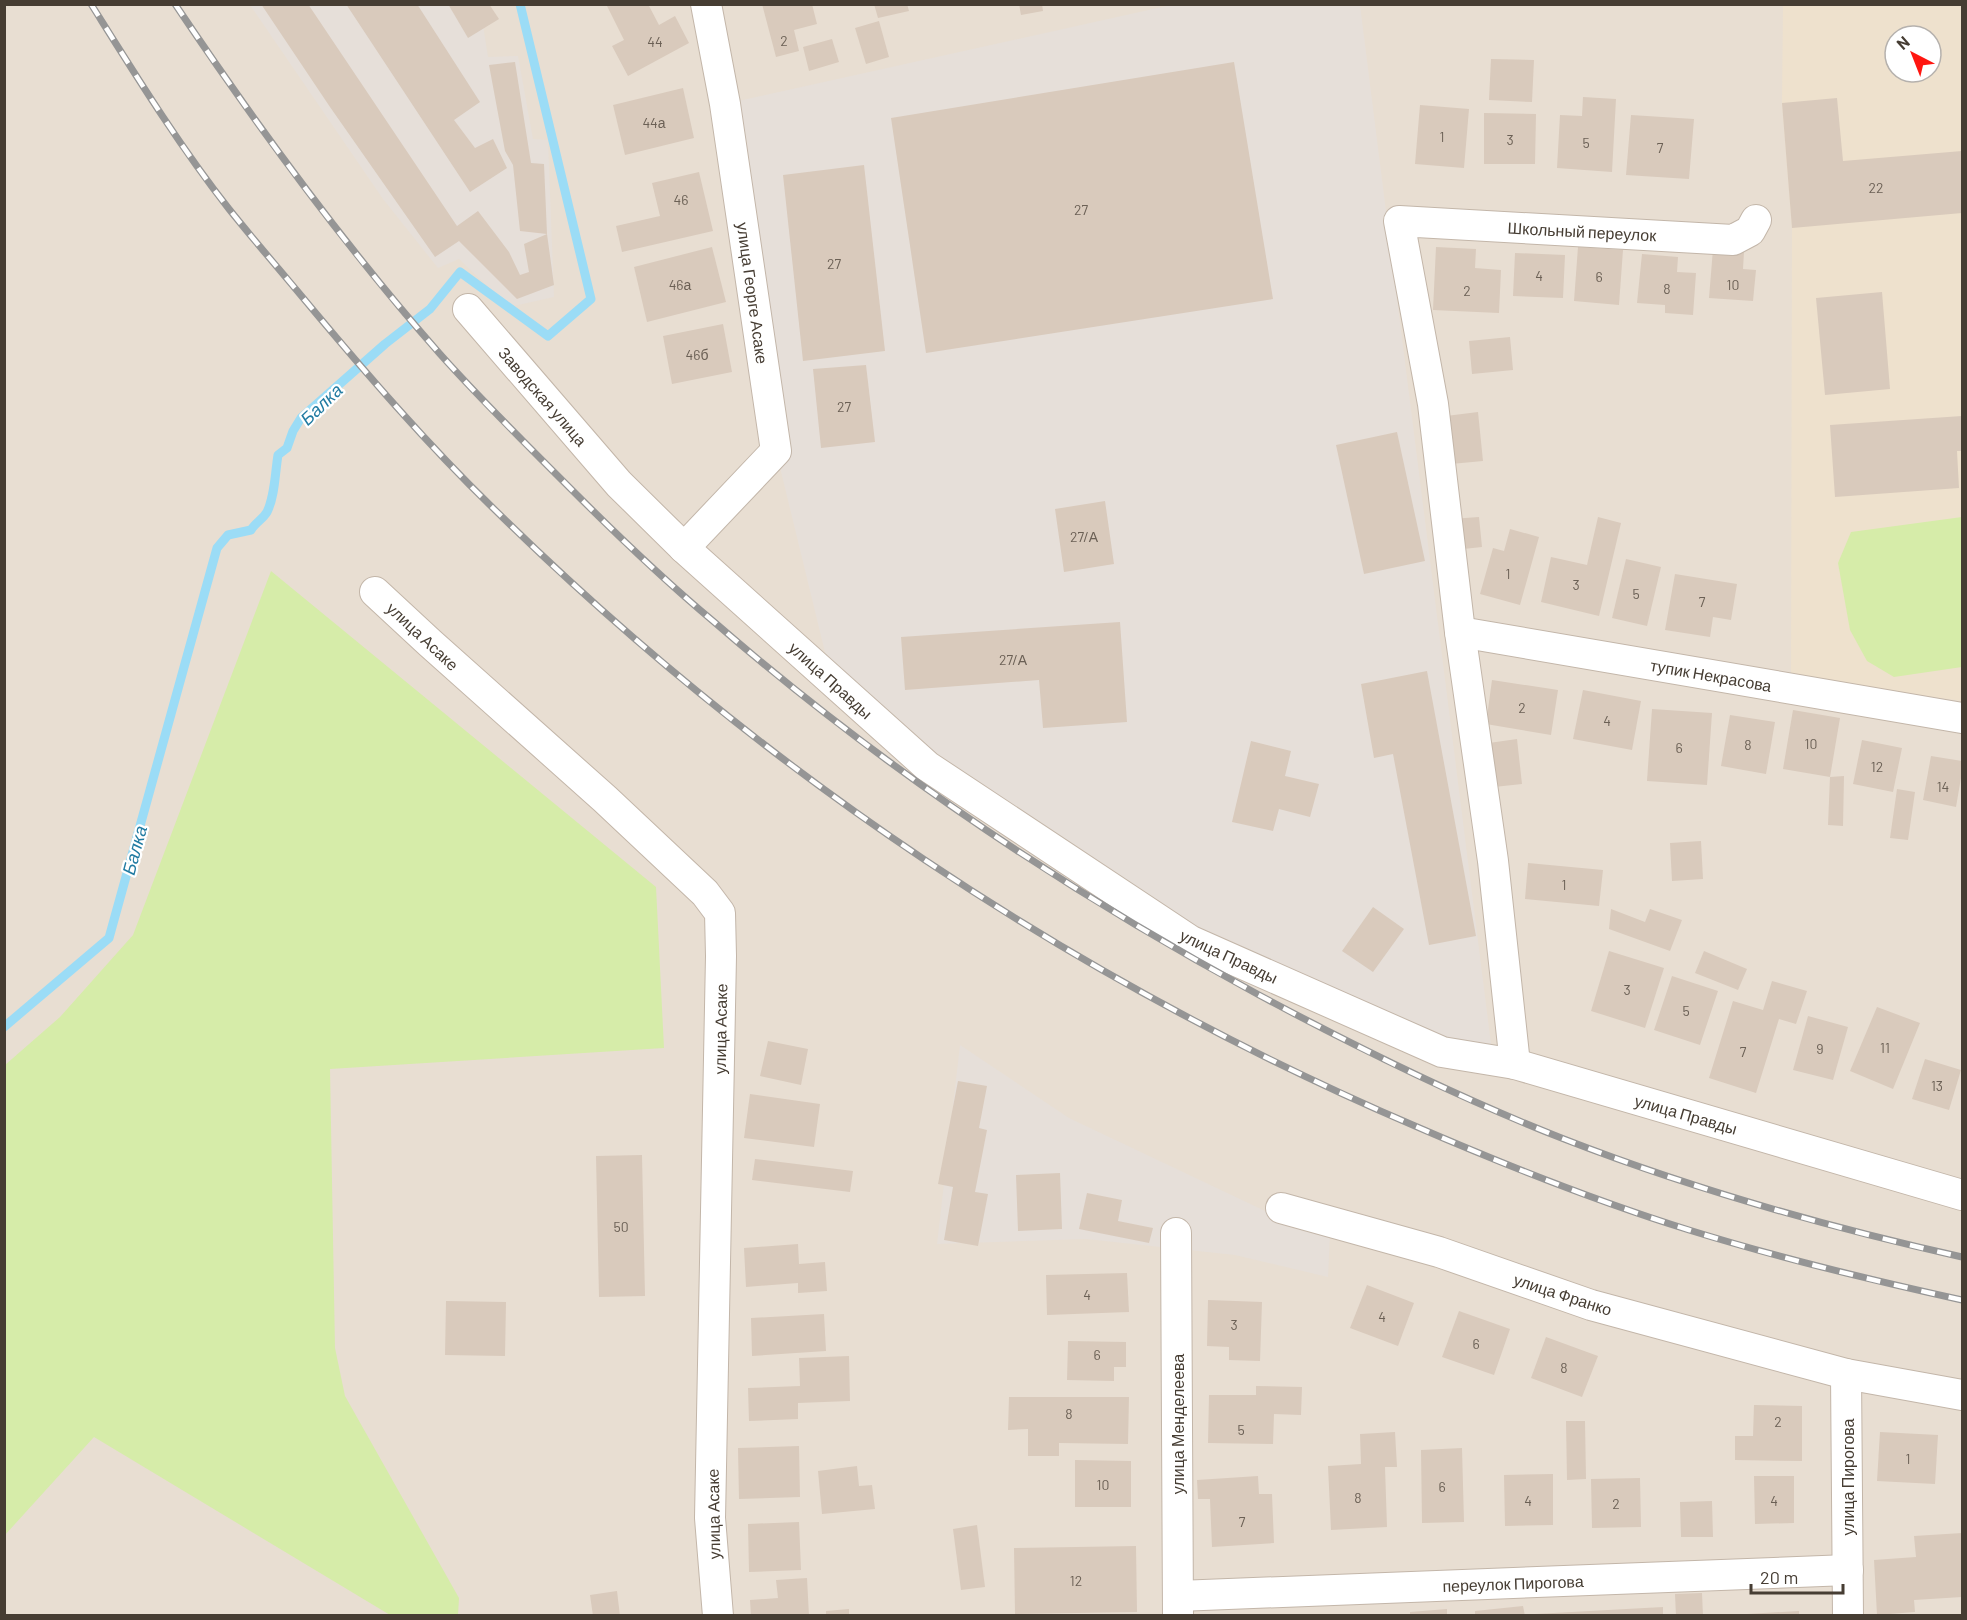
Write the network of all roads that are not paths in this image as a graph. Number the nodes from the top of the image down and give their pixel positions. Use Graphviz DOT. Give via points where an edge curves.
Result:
graph roads {
  1 [pos="706,4"];
  2 [pos="1756,220"];
  3 [pos="468,309"];
  4 [pos="619,484"];
  5 [pos="684,548"];
  6 [pos="375,592"];
  7 [pos="1460,632"];
  8 [pos="1962,718"];
  9 [pos="1515,1064"];
  10 [pos="1962,1195"];
  11 [pos="1281,1208"];
  12 [pos="1176,1233"];
  13 [pos="1846,1374"];
  14 [pos="1962,1395"];
  15 [pos="1848,1570"];
  16 [pos="1178,1606"];
  17 [pos="718,1616"];
  18 [pos="1848,1616"];
  1 -- 5 [label="street, улица Георге Асаке" via="725,104 776,451"];
  2 -- 7 [label="street, Школьный переулок" via="1750,231 1733,240 1399,221 1433,404"];
  3 -- 4 [label="street, Заводская улица"];
  4 -- 5 [label="street, улица Правды"];
  5 -- 9 [label="street, улица Правды" via="927,766 1191,940 1442,1052"];
  6 -- 17 [label="street, улица Асаке" via="605,799 705,893 720,913 710,1518"];
  7 -- 8 [label="street, тупик Некрасова"];
  7 -- 9 [label="street"];
  9 -- 10 [label="street, улица Правды"];
  11 -- 13 [label="street, улица Франко" via="1440,1252 1591,1305"];
  12 -- 16 [label="street, улица Менделеева"];
  13 -- 14 [label="street, улица Франко"];
  13 -- 15 [label="street, улица Пирогова"];
  15 -- 16 [label="street, переулок Пирогова"];
  15 -- 18 [label="street, улица Пирогова"];
}
